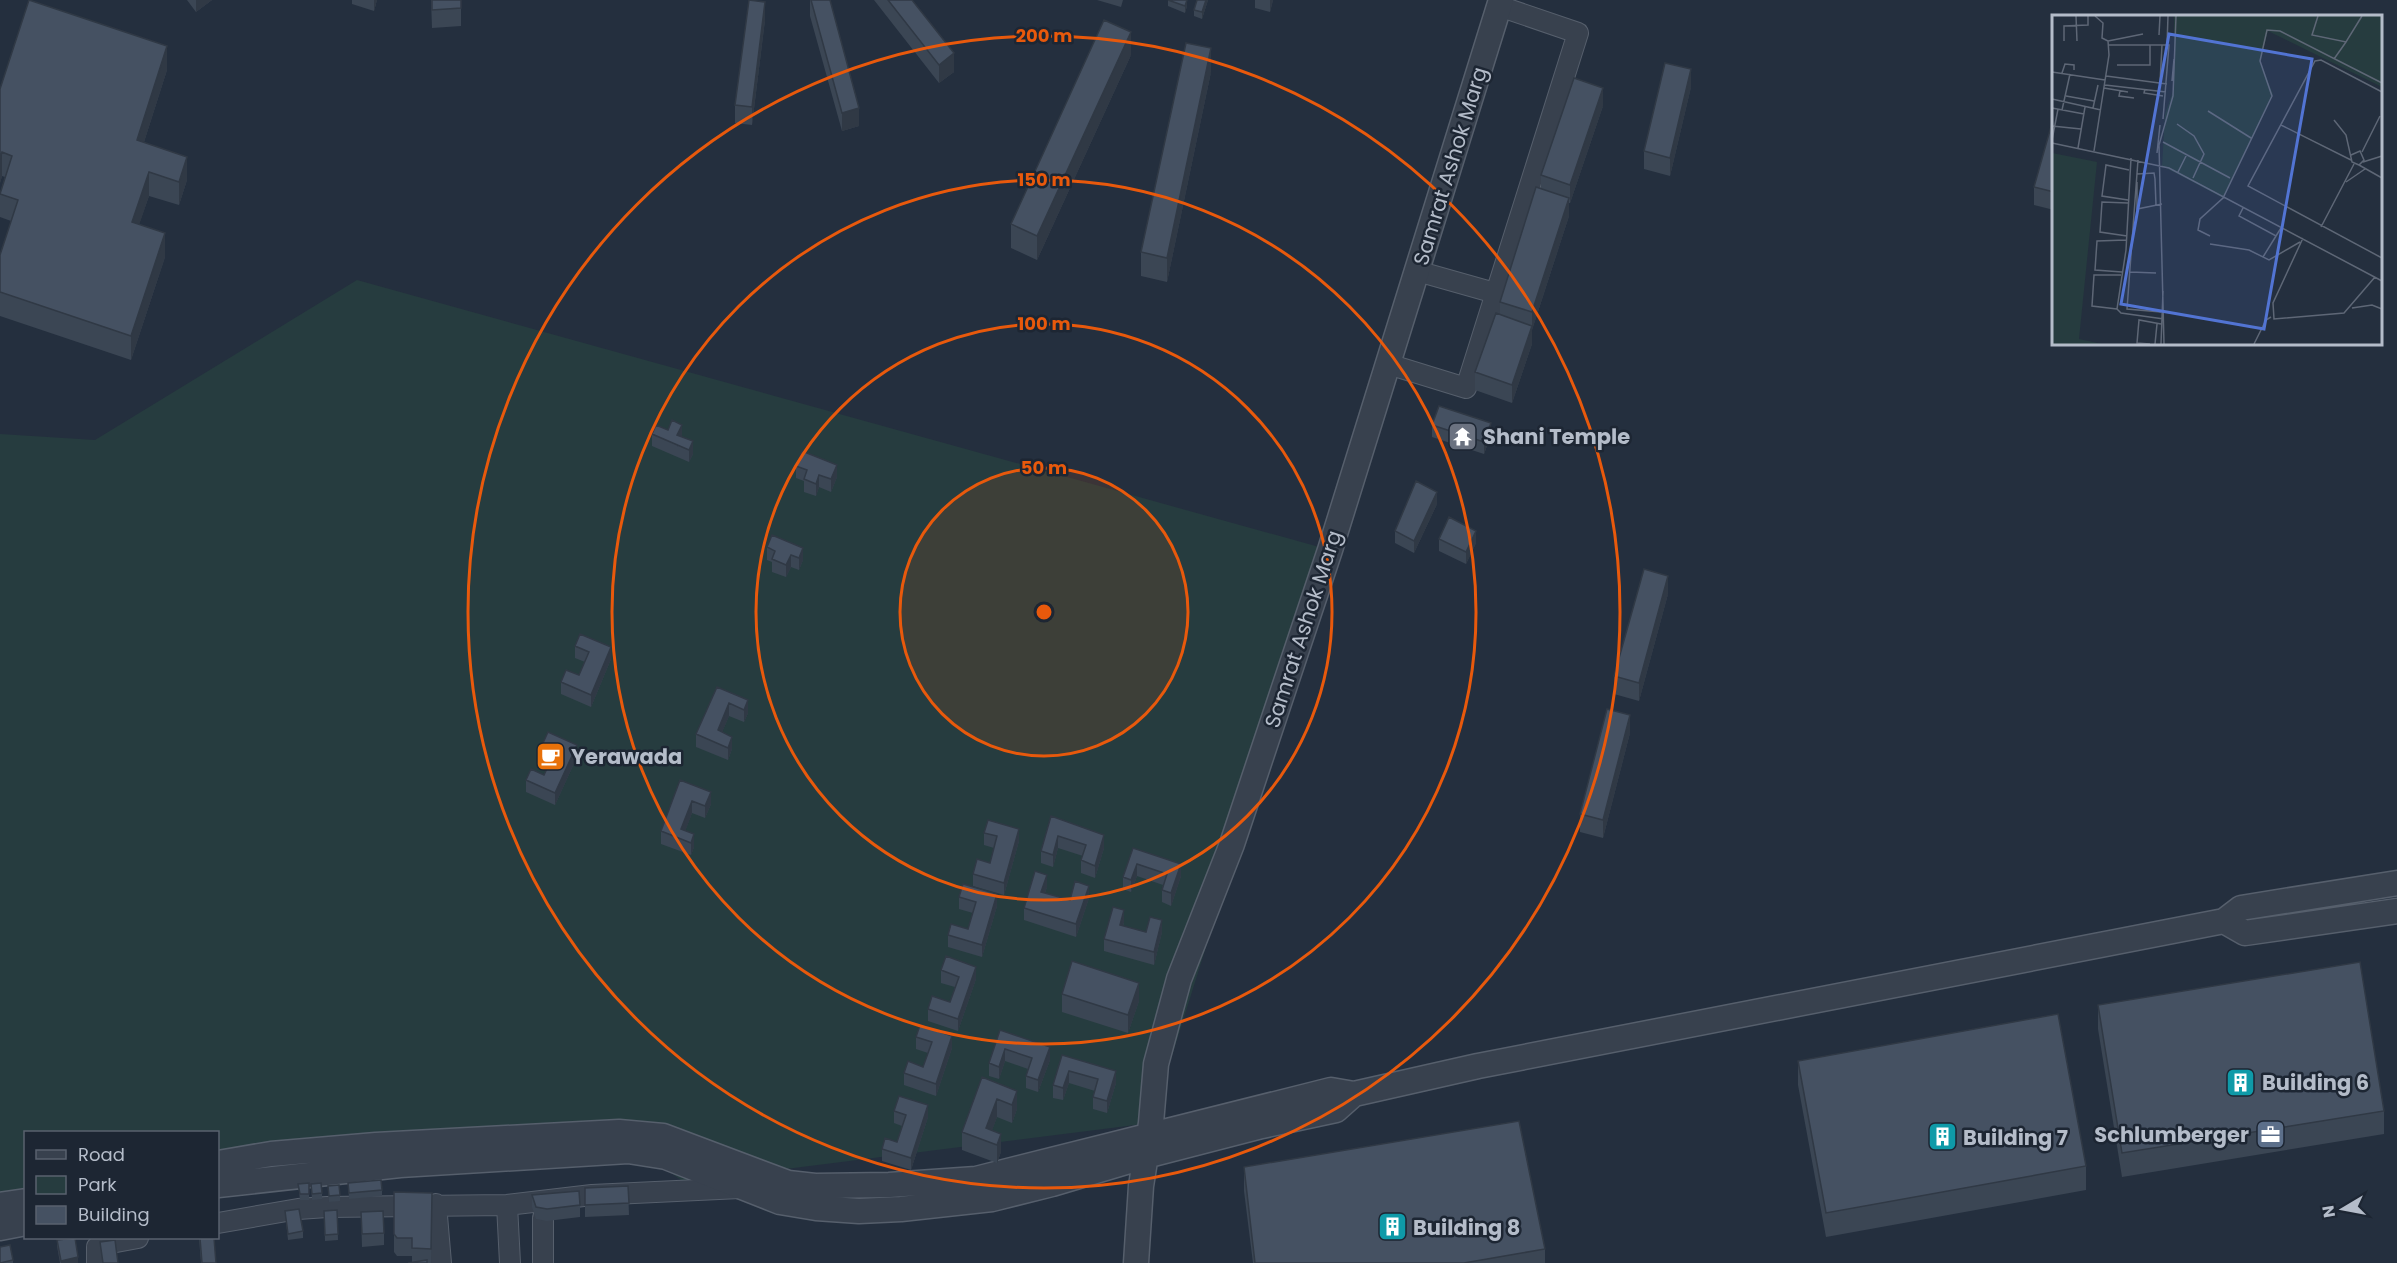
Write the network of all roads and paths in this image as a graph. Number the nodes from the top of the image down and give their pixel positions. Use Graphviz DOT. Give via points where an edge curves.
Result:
graph roads {
  1 [pos="1500,3"];
  2 [pos="1417,271"];
  3 [pos="1494,293"];
  4 [pos="1388,364"];
  5 [pos="2397,883"];
  6 [pos="2358,890"];
  7 [pos="2397,911"];
  8 [pos="2361,916"];
  9 [pos="2224,921"];
  10 [pos="1147,1145"];
  11 [pos="219,1162"];
  12 [pos="219,1185"];
  13 [pos="742,1188"];
  14 [pos="24,1201"];
  15 [pos="436,1204"];
  16 [pos="0,1205"];
  17 [pos="507,1205"];
  18 [pos="543,1218"];
  19 [pos="24,1222"];
  20 [pos="219,1223"];
  21 [pos="0,1228"];
  22 [pos="133,1239"];
  23 [pos="97,1263"];
  24 [pos="441,1263"];
  25 [pos="510,1263"];
  26 [pos="543,1263"];
  27 [pos="1136,1263"];
  1 -- 2 [label="street, Samrat Ashok Marg"];
  1 -- 3 [label="street" via="1578,33"];
  2 -- 3 [label="street"];
  2 -- 4 [label="street, Samrat Ashok Marg"];
  3 -- 4 [label="street" via="1466,388"];
  4 -- 10 [label="street, Samrat Ashok Marg" via="1232,844 1179,979 1156,1064"];
  5 -- 6 [label="street"];
  6 -- 8 [label="street"];
  6 -- 9 [label="street" via="2241,908"];
  7 -- 8 [label="street"];
  8 -- 9 [label="street" via="2245,933"];
  9 -- 10 [label="street" via="1490,1064 1354,1094 1336,1110"];
  10 -- 11 [label="street" via="976,1179 889,1185 788,1183 663,1136 619,1132 376,1145"];
  10 -- 13 [label="street" via="992,1199 901,1209 816,1208 780,1202"];
  10 -- 27 [label="street, Samrat Ashok Marg"];
  12 -- 13 [label="street" via="400,1165 628,1150 666,1156"];
  13 -- 17 [label="street" via="592,1195"];
  14 -- 16 [label="street"];
  15 -- 17 [label="street"];
  15 -- 20 [label="street" via="298,1209"];
  15 -- 24 [label="street"];
  17 -- 25 [label="street"];
  18 -- 26 [label="street"];
  19 -- 21 [label="street"];
  22 -- 23 [label="street" via="97,1247"];
}
